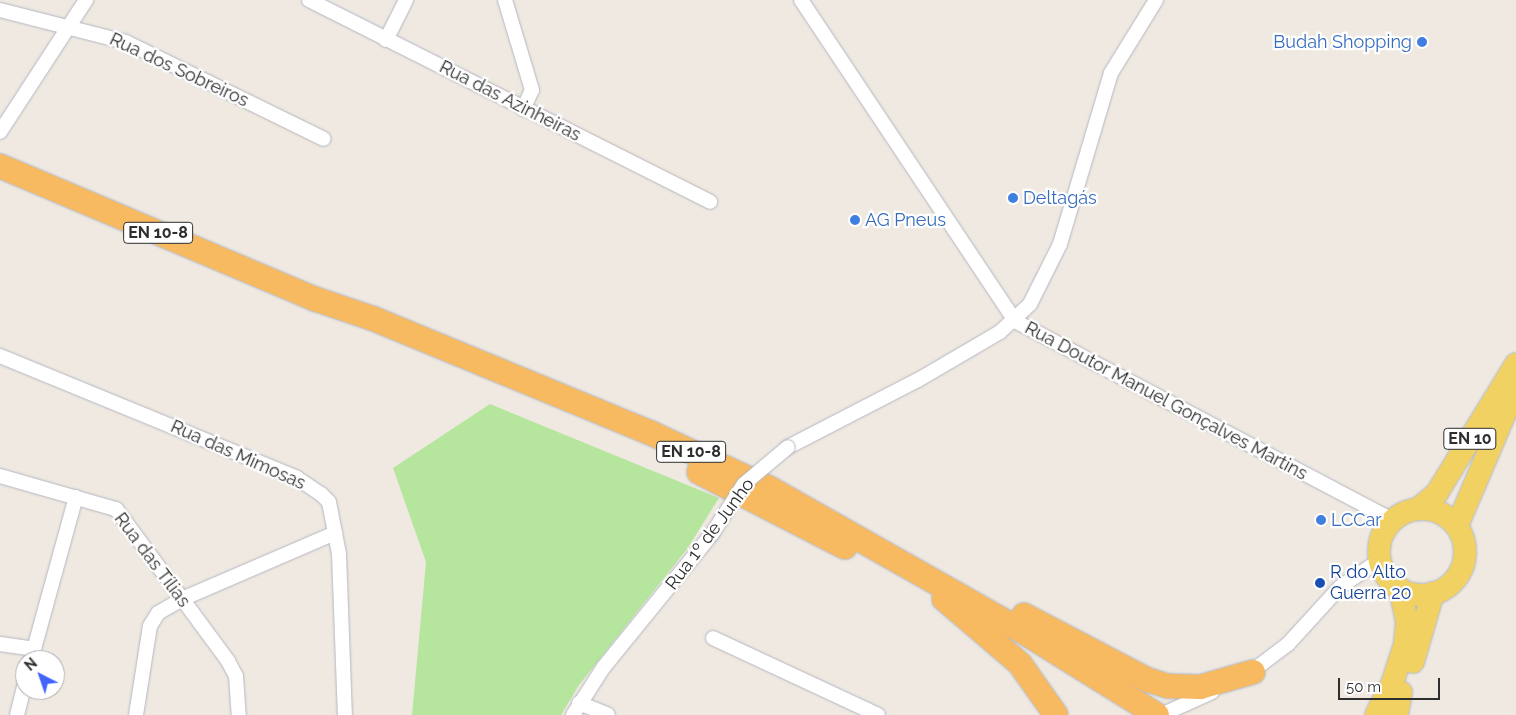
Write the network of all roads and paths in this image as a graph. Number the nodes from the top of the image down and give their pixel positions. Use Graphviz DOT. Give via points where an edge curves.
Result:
graph roads {
  1 [pos="86,0"];
  2 [pos="309,0"];
  3 [pos="406,0"];
  4 [pos="505,0"];
  5 [pos="801,0"];
  6 [pos="1156,0"];
  7 [pos="0,10"];
  8 [pos="69,25"];
  9 [pos="386,40"];
  10 [pos="523,109"];
  11 [pos="0,132"];
  12 [pos="324,139"];
  13 [pos="0,166"];
  14 [pos="710,202"];
  15 [pos="315,299"];
  16 [pos="1014,321"];
  17 [pos="0,356"];
  18 [pos="1516,364"];
  19 [pos="1516,388"];
  20 [pos="0,476"];
  21 [pos="76,497"];
  22 [pos="1418,509"];
  23 [pos="1393,520"];
  24 [pos="1457,526"];
  25 [pos="335,533"];
  26 [pos="884,551"];
  27 [pos="1380,560"];
  28 [pos="1400,589"];
  29 [pos="1433,593"];
  30 [pos="940,596"];
  31 [pos="182,598"];
  32 [pos="713,638"];
  33 [pos="0,644"];
  34 [pos="20,650"];
  35 [pos="34,650"];
  36 [pos="1253,672"];
  37 [pos="1103,688"];
  38 [pos="1401,692"];
  39 [pos="21,700"];
  40 [pos="576,709"];
  41 [pos="872,714"];
  42 [pos="17,715"];
  43 [pos="136,715"];
  44 [pos="239,715"];
  45 [pos="345,715"];
  46 [pos="608,715"];
  47 [pos="1056,715"];
  48 [pos="1135,715"];
  49 [pos="1159,715"];
  50 [pos="1376,715"];
  51 [pos="1389,715"];
  52 [pos="1397,715"];
  1 -- 8 [label="street"];
  2 -- 9 [label="street, Rua das Azinheiras"];
  3 -- 9 [label="street"];
  4 -- 10 [label="street" via="532,90"];
  5 -- 16 [label="street, Rua Doutor Manuel Gonçalves Martins"];
  6 -- 16 [label="street, Rua 1º de Junho" via="1111,74 1060,244 1030,304"];
  7 -- 8 [label="street, Rua dos Sobreiros"];
  8 -- 11 [label="street"];
  8 -- 12 [label="street, Rua dos Sobreiros" via="126,42"];
  9 -- 10 [label="street, Rua das Azinheiras"];
  10 -- 14 [label="street, Rua das Azinheiras"];
  13 -- 15 [label="highway, EN 10-8"];
  15 -- 26 [label="highway, EN 10-8" via="374,319 652,433 769,488"];
  15 -- 30 [label="highway, EN 10-8" via="369,329 648,446"];
  16 -- 23 [label="street, Rua Doutor Manuel Gonçalves Martins"];
  16 -- 40 [label="street, Rua 1º de Junho, bridge" via="918,380 788,447 744,484 712,534 603,668"];
  17 -- 25 [label="street, Rua das Mimosas" via="297,478 329,502"];
  18 -- 22 [label="main road, EN 10" via="1437,493"];
  19 -- 24 [label="main road, EN 10"];
  20 -- 21 [label="street, Rua das Tílias"];
  21 -- 31 [label="street, Rua das Tílias" via="116,509"];
  21 -- 35 [label="street"];
  22 -- 23 [label="main road"];
  22 -- 24 [label="main road" via="1435,510"];
  23 -- 27 [label="main road" via="1381,538"];
  24 -- 29 [label="main road" via="1463,537 1464,562 1452,584"];
  25 -- 31 [label="street"];
  25 -- 45 [label="street, Rua das Mimosas" via="339,554"];
  26 -- 36 [label="highway" via="912,559 1148,680 1168,686 1200,686"];
  26 -- 37 [label="highway, EN 10-8"];
  27 -- 28 [label="main road" via="1387,577"];
  27 -- 36 [label="street" via="1340,587 1288,644"];
  28 -- 29 [label="main road" via="1414,594"];
  28 -- 50 [label="main road" via="1407,622 1405,643 1393,681"];
  29 -- 38 [label="main road"];
  30 -- 37 [label="highway, EN 10-8"];
  30 -- 47 [label="highway" via="1020,664"];
  31 -- 43 [label="street" via="153,618"];
  31 -- 44 [label="street, Rua das Tílias" via="236,676"];
  32 -- 41 [label="street"];
  33 -- 34 [label="street"];
  36 -- 49 [label="street"];
  37 -- 48 [label="highway, EN 10-8"];
  37 -- 49 [label="highway, EN 10-8"];
  38 -- 51 [label="main road"];
  38 -- 52 [label="main road"];
  39 -- 42 [label="street"];
  40 -- 46 [label="street"];
}
